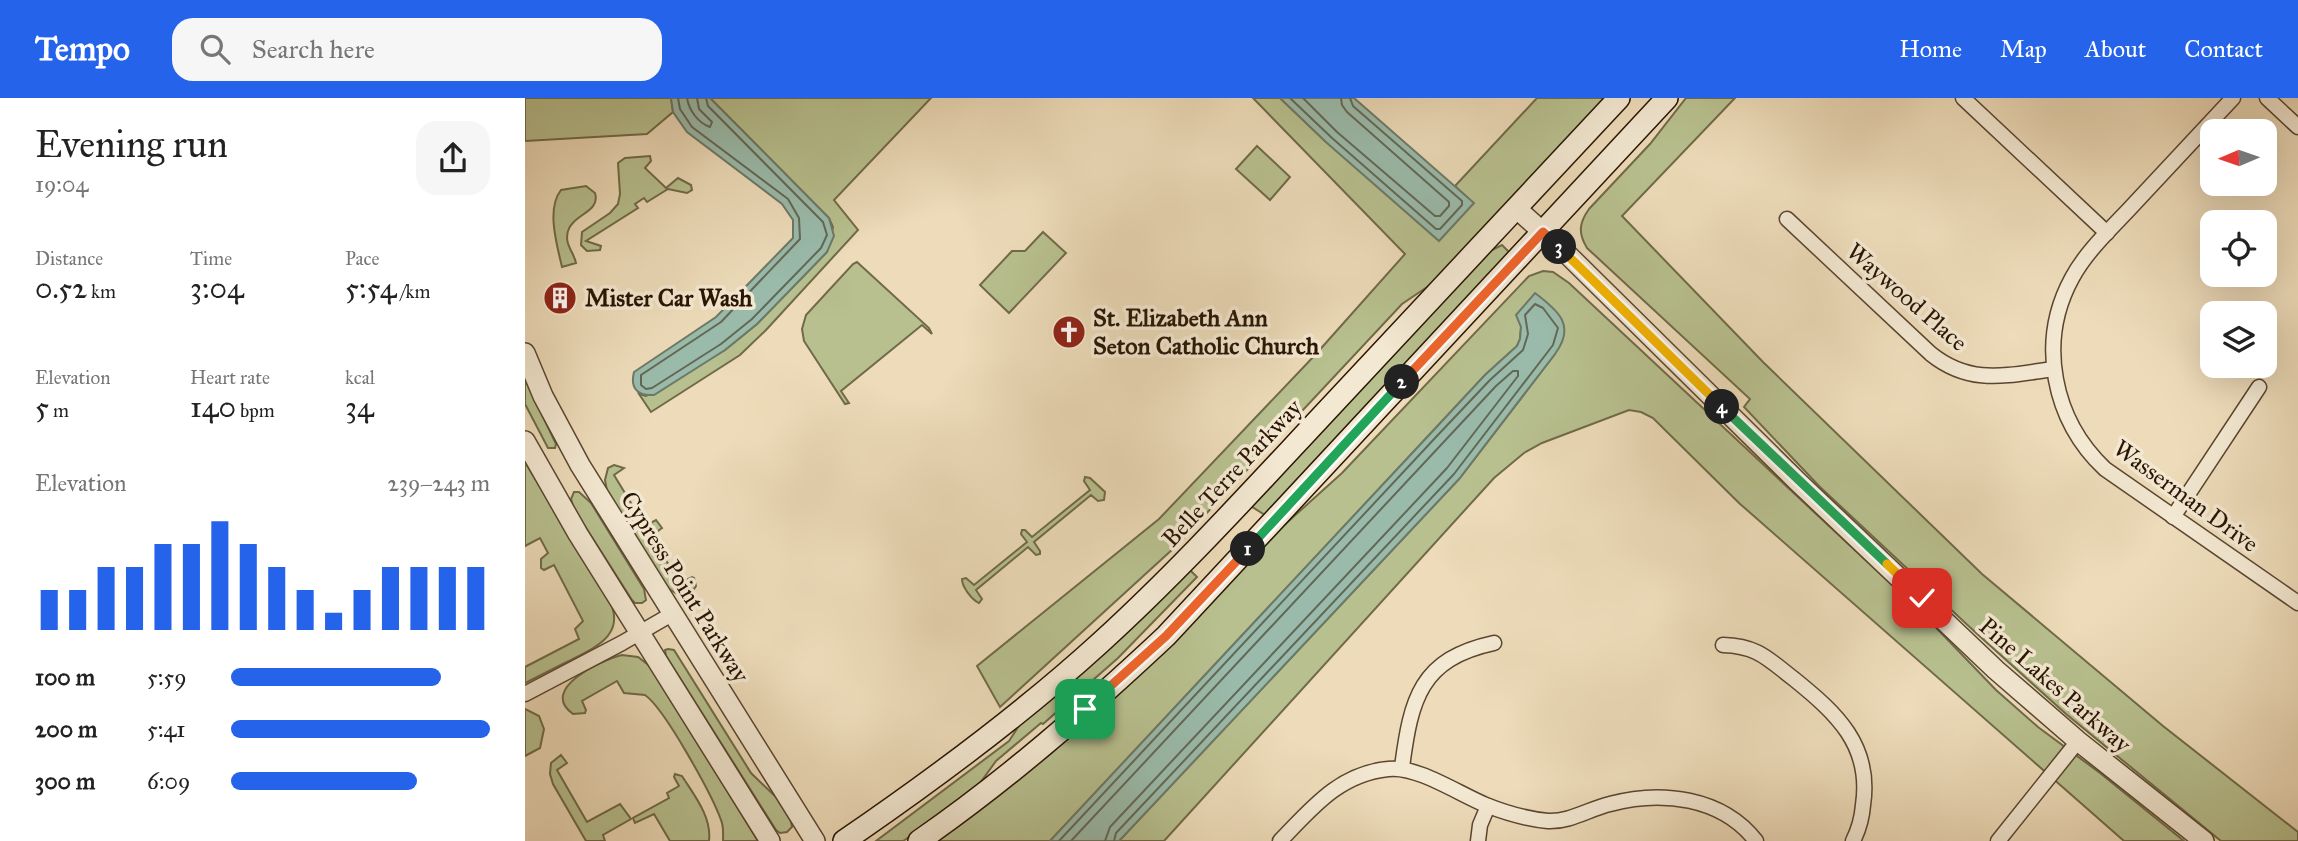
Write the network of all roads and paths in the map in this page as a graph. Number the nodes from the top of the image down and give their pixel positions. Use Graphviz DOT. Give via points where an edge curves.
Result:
graph roads {
  1 [pos="1619,98"];
  2 [pos="1667,98"];
  3 [pos="1963,98"];
  4 [pos="2233,98"];
  5 [pos="2267,98"];
  6 [pos="2298,127"];
  7 [pos="1517,209"];
  8 [pos="1787,219"];
  9 [pos="1543,232"];
  10 [pos="2107,233"];
  11 [pos="525,353"];
  12 [pos="529,366"];
  13 [pos="2054,369"];
  14 [pos="2259,387"];
  15 [pos="525,441"];
  16 [pos="2172,517"];
  17 [pos="2298,603"];
  18 [pos="672,614"];
  19 [pos="641,633"];
  20 [pos="1494,643"];
  21 [pos="1723,645"];
  22 [pos="525,694"];
  23 [pos="2078,741"];
  24 [pos="1402,767"];
  25 [pos="1488,806"];
  26 [pos="771,841"];
  27 [pos="815,841"];
  28 [pos="843,841"];
  29 [pos="919,841"];
  30 [pos="1280,841"];
  31 [pos="1478,841"];
  32 [pos="1756,841"];
  33 [pos="1853,841"];
  34 [pos="1998,841"];
  35 [pos="2204,841"];
  1 -- 7 [label="main road, Belle Terre Parkway"];
  2 -- 9 [label="main road"];
  3 -- 10 [label="street"];
  4 -- 10 [label="street, Wasserman Drive"];
  5 -- 6 [label="street"];
  7 -- 9 [label="street, Pine Lakes Parkway"];
  7 -- 28 [label="main road, Belle Terre Parkway" via="1141,604 997,730"];
  8 -- 13 [label="street, Waywood Place" via="1949,367 1986,376"];
  9 -- 23 [label="street, Pine Lakes Parkway" via="1996,670"];
  9 -- 29 [label="main road" via="1166,636 1003,779"];
  10 -- 13 [label="street, Wasserman Drive" via="2077,269 2065,293 2056,326"];
  11 -- 12 [label="street, Cypress Point Parkway"];
  12 -- 18 [label="street, Cypress Point Parkway" via="562,434"];
  13 -- 16 [label="street, Wasserman Drive" via="2066,417 2091,455"];
  14 -- 16 [label="street"];
  15 -- 19 [label="street"];
  16 -- 17 [label="street, Wasserman Drive"];
  18 -- 19 [label="street"];
  18 -- 27 [label="street, Cypress Point Parkway"];
  19 -- 22 [label="street"];
  19 -- 26 [label="street"];
  20 -- 24 [label="street" via="1454,655 1423,686 1410,721"];
  21 -- 33 [label="street" via="1752,648 1766,656 1826,706 1849,734 1866,785"];
  23 -- 34 [label="street"];
  23 -- 35 [label="street, Pine Lakes Parkway"];
  24 -- 25 [label="street"];
  24 -- 30 [label="street" via="1369,772 1338,785"];
  25 -- 31 [label="street"];
  25 -- 32 [label="street" via="1552,821 1628,800 1685,800 1724,813"];
}
